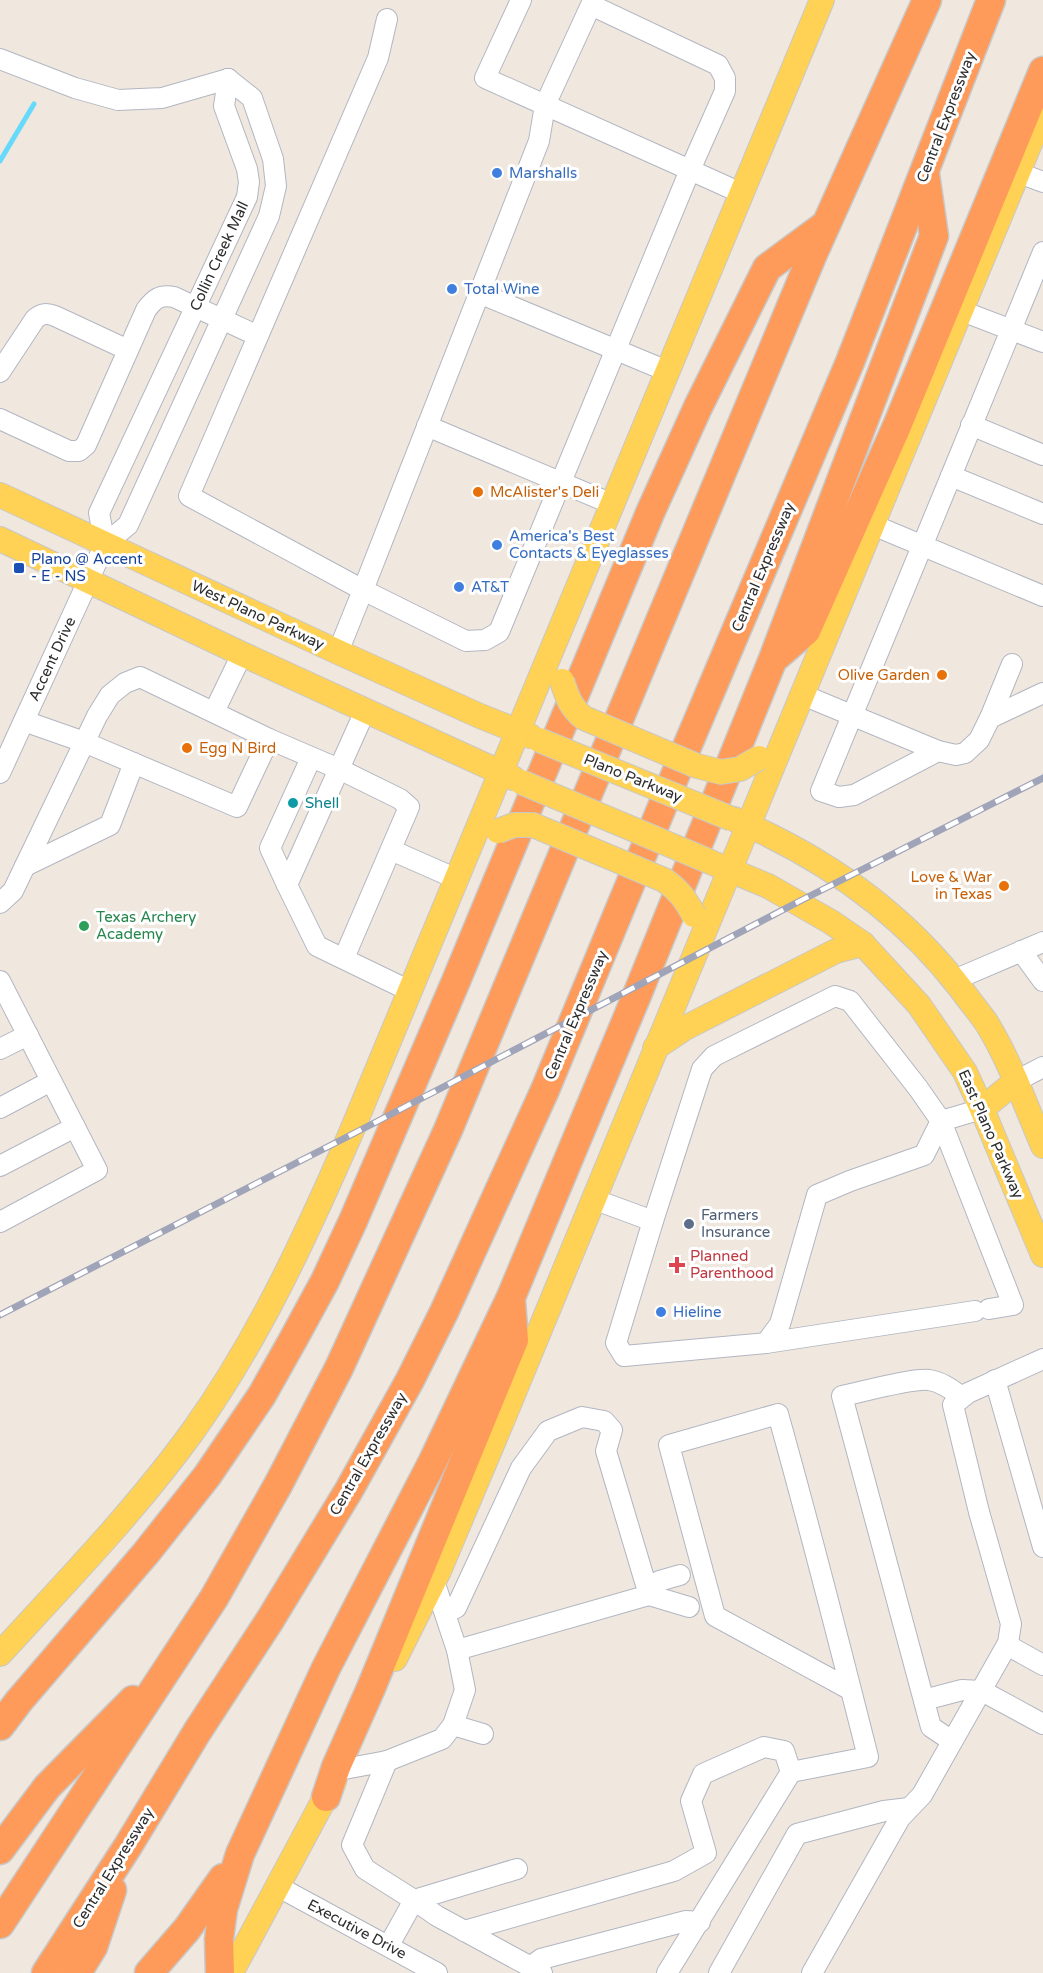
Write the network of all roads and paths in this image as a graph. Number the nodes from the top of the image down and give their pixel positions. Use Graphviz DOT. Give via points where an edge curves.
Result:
graph roads {
  1 [pos="520,0"];
  2 [pos="822,0"];
  3 [pos="927,0"];
  4 [pos="991,0"];
  5 [pos="586,3"];
  6 [pos="614,7"];
  7 [pos="387,19"];
  8 [pos="0,59"];
  9 [pos="1043,71"];
  10 [pos="228,79"];
  11 [pos="545,105"];
  12 [pos="1043,112"];
  13 [pos="690,170"];
  14 [pos="925,172"];
  15 [pos="1018,173"];
  16 [pos="1043,182"];
  17 [pos="741,193"];
  18 [pos="826,225"];
  19 [pos="1043,252"];
  20 [pos="479,293"];
  21 [pos="196,306"];
  22 [pos="962,311"];
  23 [pos="222,320"];
  24 [pos="1010,330"];
  25 [pos="258,336"];
  26 [pos="1043,342"];
  27 [pos="128,350"];
  28 [pos="615,350"];
  29 [pos="668,371"];
  30 [pos="0,372"];
  31 [pos="0,419"];
  32 [pos="971,425"];
  33 [pos="427,426"];
  34 [pos="1043,454"];
  35 [pos="951,476"];
  36 [pos="561,482"];
  37 [pos="0,495"];
  38 [pos="612,504"];
  39 [pos="1043,514"];
  40 [pos="873,525"];
  41 [pos="0,539"];
  42 [pos="105,544"];
  43 [pos="922,546"];
  44 [pos="88,580"];
  45 [pos="363,590"];
  46 [pos="1043,596"];
  47 [pos="557,638"];
  48 [pos="338,652"];
  49 [pos="242,654"];
  50 [pos="773,659"];
  51 [pos="1012,664"];
  52 [pos="1043,693"];
  53 [pos="802,695"];
  54 [pos="365,711"];
  55 [pos="214,712"];
  56 [pos="852,715"];
  57 [pos="990,718"];
  58 [pos="24,721"];
  59 [pos="789,729"];
  60 [pos="528,735"];
  61 [pos="269,739"];
  62 [pos="84,742"];
  63 [pos="938,751"];
  64 [pos="311,758"];
  65 [pos="134,763"];
  66 [pos="339,770"];
  67 [pos="0,773"];
  68 [pos="510,777"];
  69 [pos="740,822"];
  70 [pos="391,850"];
  71 [pos="25,866"];
  72 [pos="721,866"];
  73 [pos="458,875"];
  74 [pos="287,885"];
  75 [pos="0,903"];
  76 [pos="698,926"];
  77 [pos="1043,942"];
  78 [pos="863,944"];
  79 [pos="1021,951"];
  80 [pos="344,958"];
  81 [pos="954,980"];
  82 [pos="1043,981"];
  83 [pos="2,988"];
  84 [pos="411,991"];
  85 [pos="28,1035"];
  86 [pos="655,1048"];
  87 [pos="0,1049"];
  88 [pos="1043,1068"];
  89 [pos="51,1081"];
  90 [pos="1016,1081"];
  91 [pos="0,1108"];
  92 [pos="982,1109"];
  93 [pos="941,1121"];
  94 [pos="75,1127"];
  95 [pos="1043,1146"];
  96 [pos="0,1166"];
  97 [pos="593,1199"];
  98 [pos="653,1221"];
  99 [pos="0,1222"];
  100 [pos="1043,1255"];
  101 [pos="511,1297"];
  102 [pos="766,1343"];
  103 [pos="1043,1359"];
  104 [pos="995,1380"];
  105 [pos="962,1397"];
  106 [pos="1038,1512"];
  107 [pos="1043,1547"];
  108 [pos="680,1575"];
  109 [pos="434,1581"];
  110 [pos="650,1595"];
  111 [pos="689,1607"];
  112 [pos="456,1608"];
  113 [pos="1007,1645"];
  114 [pos="457,1650"];
  115 [pos="0,1654"];
  116 [pos="179,1654"];
  117 [pos="1043,1665"];
  118 [pos="851,1690"];
  119 [pos="982,1691"];
  120 [pos="924,1700"];
  121 [pos="16,1704"];
  122 [pos="1043,1724"];
  123 [pos="453,1725"];
  124 [pos="0,1726"];
  125 [pos="483,1734"];
  126 [pos="952,1741"];
  127 [pos="387,1761"];
  128 [pos="339,1770"];
  129 [pos="791,1772"];
  130 [pos="326,1797"];
  131 [pos="909,1809"];
  132 [pos="249,1832"];
  133 [pos="128,1846"];
  134 [pos="0,1850"];
  135 [pos="517,1869"];
  136 [pos="277,1886"];
  137 [pos="414,1900"];
  138 [pos="699,1922"];
  139 [pos="0,1924"];
  140 [pos="464,1931"];
  141 [pos="389,1946"];
  142 [pos="536,1970"];
  143 [pos="46,1973"];
  144 [pos="77,1973"];
  145 [pos="149,1973"];
  146 [pos="220,1973"];
  147 [pos="231,1973"];
  148 [pos="437,1973"];
  149 [pos="667,1973"];
  150 [pos="719,1973"];
  151 [pos="812,1973"];
  1 -- 11 [label="street" via="485,78"];
  2 -- 17 [label="main road"];
  3 -- 18 [label="highway"];
  4 -- 14 [label="highway, Central Expressway"];
  5 -- 6 [label="street"];
  5 -- 11 [label="street"];
  6 -- 13 [label="street" via="718,65 725,78 725,91"];
  7 -- 25 [label="street" via="378,58"];
  8 -- 10 [label="street" via="117,100 162,98"];
  9 -- 50 [label="highway" via="897,426 806,631"];
  10 -- 21 [label="street, Collin Creek Mall" via="224,106 249,182 243,207"];
  10 -- 23 [label="street, Collin Creek Mall" via="252,98 273,159 276,186 269,216"];
  11 -- 13 [label="street"];
  11 -- 20 [label="street" via="539,141"];
  12 -- 15 [label="main road"];
  13 -- 17 [label="street"];
  13 -- 28 [label="street"];
  14 -- 50 [label="highway" via="934,236"];
  14 -- 133 [label="highway, Central Expressway" via="850,362 583,999 444,1312 349,1490"];
  15 -- 16 [label="street"];
  15 -- 22 [label="main road"];
  17 -- 29 [label="main road"];
  18 -- 116 [label="highway" via="422,1190 309,1428"];
  18 -- 121 [label="highway" via="767,268 702,398 353,1221 294,1338 262,1395 207,1476"];
  19 -- 24 [label="street"];
  20 -- 28 [label="street"];
  20 -- 33 [label="street"];
  21 -- 23 [label="street"];
  21 -- 27 [label="street" via="174,297 158,297 146,310"];
  21 -- 42 [label="street, Collin Creek Mall" via="99,513"];
  22 -- 24 [label="street"];
  22 -- 40 [label="main road"];
  23 -- 25 [label="street"];
  23 -- 42 [label="street, Collin Creek Mall" via="128,525"];
  24 -- 26 [label="street"];
  24 -- 32 [label="street"];
  25 -- 45 [label="street" via="189,496"];
  27 -- 30 [label="street" via="48,313 35,318"];
  27 -- 31 [label="street" via="86,445 79,451 69,452"];
  28 -- 29 [label="street"];
  28 -- 36 [label="street"];
  29 -- 38 [label="main road"];
  32 -- 34 [label="street"];
  32 -- 35 [label="street"];
  33 -- 36 [label="street"];
  33 -- 45 [label="street"];
  35 -- 39 [label="street"];
  35 -- 43 [label="street"];
  36 -- 38 [label="street"];
  36 -- 45 [label="street" via="499,632 485,640 466,641"];
  37 -- 42 [label="main road, West Plano Parkway"];
  38 -- 47 [label="main road"];
  40 -- 43 [label="street"];
  40 -- 53 [label="main road"];
  41 -- 44 [label="main road"];
  42 -- 44 [label="street, Accent Drive"];
  42 -- 48 [label="main road, West Plano Parkway"];
  43 -- 46 [label="street"];
  43 -- 56 [label="street"];
  44 -- 49 [label="main road"];
  44 -- 58 [label="street, Accent Drive"];
  45 -- 48 [label="street"];
  47 -- 59 [label="main road, bridge" via="562,681 574,710 584,718 697,766 721,772 740,769 759,758"];
  47 -- 60 [label="main road"];
  48 -- 60 [label="main road, West Plano Parkway"];
  49 -- 54 [label="main road"];
  49 -- 55 [label="street"];
  50 -- 101 [label="highway"];
  51 -- 57 [label="street"];
  52 -- 57 [label="street"];
  53 -- 56 [label="street"];
  53 -- 59 [label="main road"];
  54 -- 66 [label="street"];
  54 -- 68 [label="main road"];
  55 -- 61 [label="street"];
  55 -- 62 [label="street" via="140,677 125,682 110,696"];
  56 -- 63 [label="street"];
  56 -- 63 [label="street" via="821,791 854,795"];
  57 -- 63 [label="street" via="979,740 965,753"];
  58 -- 62 [label="street"];
  58 -- 67 [label="street, Accent Drive"];
  59 -- 69 [label="main road"];
  60 -- 68 [label="main road"];
  60 -- 69 [label="main road, Plano Parkway, bridge"];
  61 -- 64 [label="street"];
  61 -- 65 [label="street" via="237,807"];
  62 -- 65 [label="street"];
  62 -- 71 [label="street"];
  64 -- 66 [label="street"];
  64 -- 74 [label="street" via="270,848"];
  65 -- 71 [label="street" via="110,825"];
  66 -- 70 [label="street" via="409,807"];
  66 -- 74 [label="street"];
  68 -- 72 [label="main road, bridge"];
  68 -- 73 [label="main road"];
  69 -- 72 [label="main road"];
  69 -- 81 [label="main road" via="815,860 872,898"];
  70 -- 73 [label="street"];
  70 -- 80 [label="street"];
  71 -- 75 [label="street" via="13,891"];
  72 -- 76 [label="main road"];
  72 -- 78 [label="main road, East Plano Parkway" via="798,902"];
  73 -- 76 [label="main road, bridge" via="498,831 514,825 533,825 664,880 687,902"];
  73 -- 84 [label="main road"];
  74 -- 80 [label="street" via="317,946"];
  76 -- 86 [label="main road"];
  77 -- 79 [label="street"];
  78 -- 86 [label="main road" via="836,951 685,1028"];
  78 -- 92 [label="main road, East Plano Parkway" via="919,1005 965,1072"];
  79 -- 81 [label="street"];
  79 -- 82 [label="street"];
  80 -- 84 [label="street"];
  81 -- 90 [label="main road" via="985,1021"];
  83 -- 85 [label="street"];
  84 -- 115 [label="main road" via="321,1202 278,1292 234,1368 193,1431 135,1504"];
  85 -- 87 [label="street"];
  85 -- 89 [label="street"];
  86 -- 97 [label="main road"];
  88 -- 90 [label="street"];
  89 -- 91 [label="street"];
  89 -- 94 [label="street"];
  90 -- 92 [label="main road"];
  90 -- 95 [label="main road"];
  92 -- 93 [label="street"];
  92 -- 100 [label="main road, East Plano Parkway"];
  93 -- 98 [label="street" via="850,1001 835,996 714,1056 702,1069"];
  93 -- 102 [label="street" via="924,1155 817,1196 780,1324"];
  93 -- 102 [label="street" via="1013,1305"];
  94 -- 96 [label="street"];
  94 -- 99 [label="street" via="97,1170"];
  97 -- 98 [label="street"];
  97 -- 109 [label="main road"];
  98 -- 102 [label="street" via="615,1343 624,1356"];
  101 -- 130 [label="highway" via="514,1340"];
  101 -- 132 [label="highway"];
  103 -- 104 [label="street"];
  104 -- 105 [label="street"];
  104 -- 106 [label="street"];
  105 -- 113 [label="street" via="953,1405 1011,1624"];
  105 -- 120 [label="street" via="929,1380 842,1396"];
  106 -- 107 [label="street"];
  108 -- 110 [label="street" via="659,1581"];
  109 -- 114 [label="street"];
  109 -- 128 [label="main road"];
  110 -- 111 [label="street"];
  110 -- 112 [label="street" via="606,1451 612,1430 604,1421 582,1417 548,1431 521,1468"];
  110 -- 114 [label="street"];
  113 -- 117 [label="street"];
  113 -- 119 [label="street"];
  114 -- 123 [label="street" via="465,1690"];
  116 -- 134 [label="highway" via="47,1787"];
  116 -- 139 [label="highway"];
  118 -- 118 [label="street" via="778,1413 669,1445 715,1616"];
  118 -- 129 [label="street" via="868,1757"];
  119 -- 120 [label="street" via="962,1690"];
  119 -- 122 [label="street"];
  119 -- 126 [label="street"];
  120 -- 126 [label="street" via="931,1727"];
  121 -- 124 [label="highway"];
  123 -- 125 [label="street"];
  123 -- 127 [label="street" via="442,1739"];
  126 -- 131 [label="street" via="922,1795"];
  127 -- 128 [label="street"];
  127 -- 137 [label="street" via="352,1845 365,1869"];
  128 -- 130 [label="main road"];
  129 -- 138 [label="street"];
  129 -- 140 [label="street" via="784,1751 764,1747 703,1774 692,1801 706,1853 674,1871"];
  130 -- 136 [label="main road"];
  131 -- 150 [label="street" via="884,1810 797,1834"];
  131 -- 151 [label="street" via="900,1818"];
  132 -- 145 [label="highway" via="204,1907"];
  132 -- 146 [label="highway" via="223,1909"];
  133 -- 143 [label="highway, Central Expressway"];
  133 -- 144 [label="highway" via="93,1947"];
  135 -- 137 [label="street"];
  136 -- 141 [label="street, Executive Drive"];
  136 -- 147 [label="main road"];
  137 -- 140 [label="street"];
  137 -- 141 [label="street"];
  138 -- 142 [label="street" via="686,1921 540,1959"];
  138 -- 149 [label="street"];
  140 -- 142 [label="street"];
  141 -- 148 [label="street, Executive Drive"];
}
